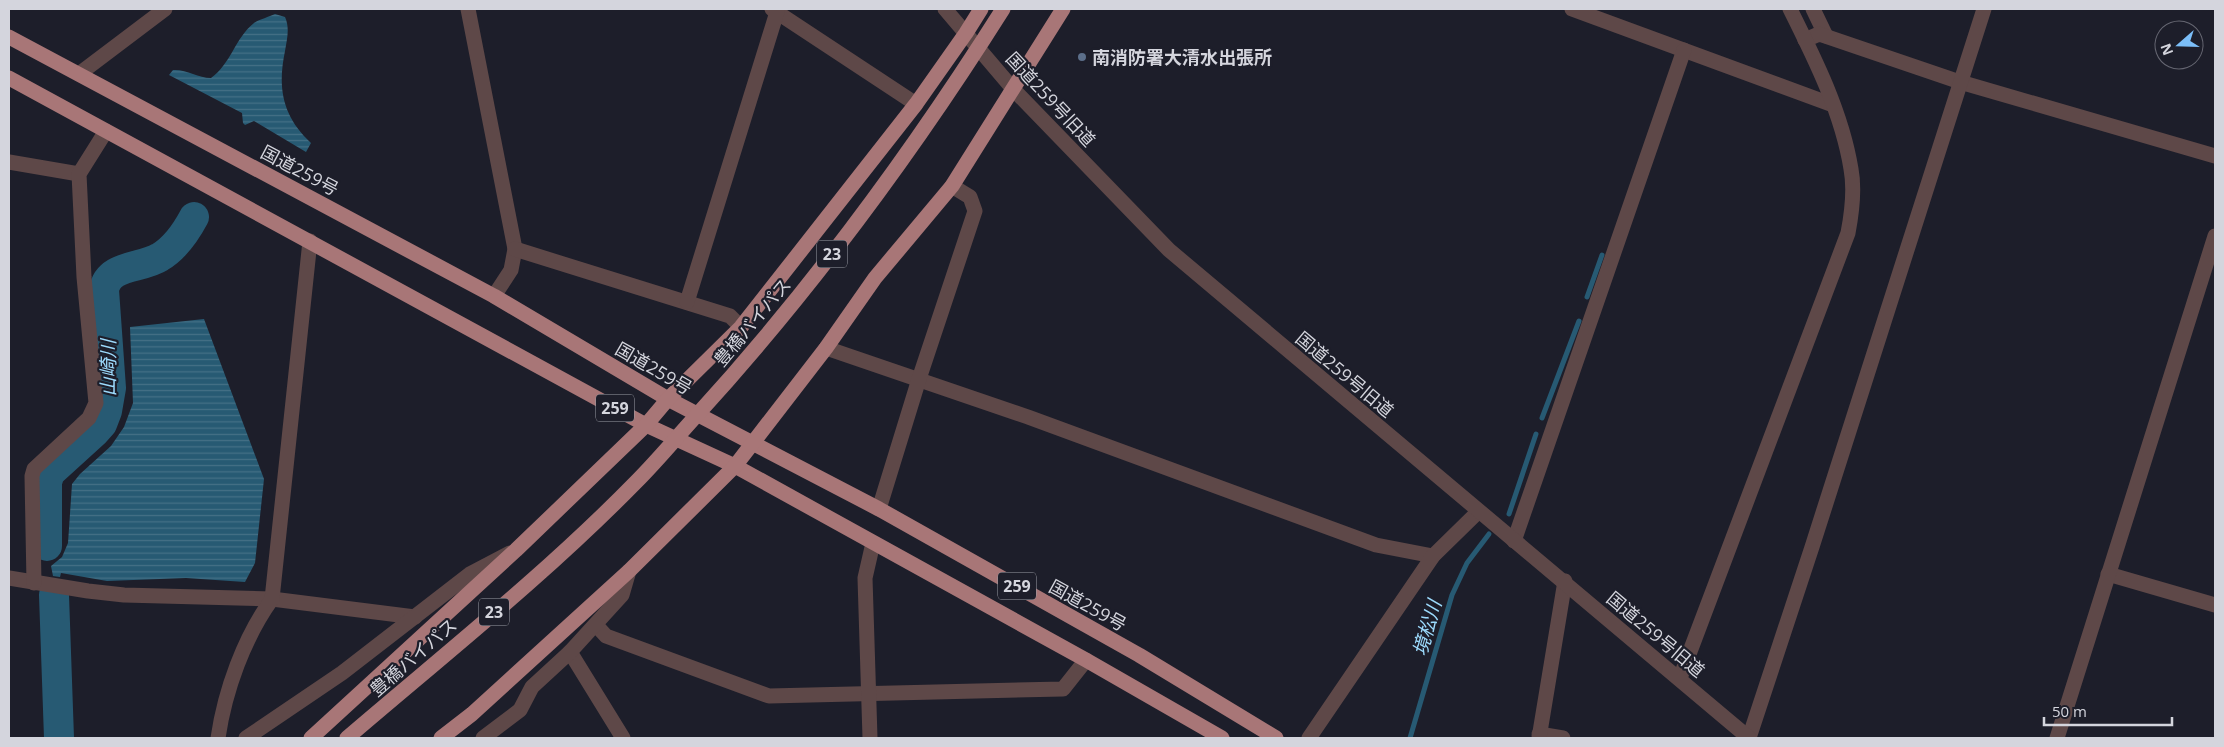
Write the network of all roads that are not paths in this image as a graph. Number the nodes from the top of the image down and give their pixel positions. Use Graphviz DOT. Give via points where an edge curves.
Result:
graph roads {
  1 [pos="165,9"];
  2 [pos="468,9"];
  3 [pos="945,9"];
  4 [pos="981,9"];
  5 [pos="1003,9"];
  6 [pos="1063,9"];
  7 [pos="1572,9"];
  8 [pos="1790,9"];
  9 [pos="1813,9"];
  10 [pos="1984,9"];
  11 [pos="774,10"];
  12 [pos="966,33"];
  13 [pos="1826,36"];
  14 [pos="9,37"];
  15 [pos="1805,40"];
  16 [pos="1684,50"];
  17 [pos="79,74"];
  18 [pos="9,78"];
  19 [pos="1960,82"];
  20 [pos="1014,89"];
  21 [pos="916,104"];
  22 [pos="1834,105"];
  23 [pos="106,131"];
  24 [pos="2215,156"];
  25 [pos="9,162"];
  26 [pos="79,174"];
  27 [pos="952,186"];
  28 [pos="2215,236"];
  29 [pos="310,241"];
  30 [pos="514,249"];
  31 [pos="494,296"];
  32 [pos="687,302"];
  33 [pos="741,327"];
  34 [pos="826,348"];
  35 [pos="919,379"];
  36 [pos="668,399"];
  37 [pos="646,425"];
  38 [pos="752,444"];
  39 [pos="735,466"];
  40 [pos="879,509"];
  41 [pos="1478,512"];
  42 [pos="1514,541"];
  43 [pos="874,543"];
  44 [pos="516,550"];
  45 [pos="1433,556"];
  46 [pos="628,571"];
  47 [pos="2108,574"];
  48 [pos="9,578"];
  49 [pos="1564,581"];
  50 [pos="34,583"];
  51 [pos="272,598"];
  52 [pos="2215,605"];
  53 [pos="415,617"];
  54 [pos="596,625"];
  55 [pos="570,652"];
  56 [pos="1086,660"];
  57 [pos="1680,678"];
  58 [pos="868,693"];
  59 [pos="489,736"];
  60 [pos="1539,736"];
  61 [pos="218,738"];
  62 [pos="246,738"];
  63 [pos="311,738"];
  64 [pos="347,738"];
  65 [pos="441,738"];
  66 [pos="623,738"];
  67 [pos="870,738"];
  68 [pos="1222,738"];
  69 [pos="1276,738"];
  70 [pos="1309,738"];
  71 [pos="1563,738"];
  72 [pos="1749,738"];
  73 [pos="2057,738"];
  1 -- 17 [label="street"];
  2 -- 30 [label="street"];
  3 -- 12 [label="street, 国道259号旧道"];
  4 -- 12 [label="highway, 23"];
  5 -- 64 [label="highway, 豊橋バイパス / 23" via="955,86 849,234 742,365 637,481 570,547"];
  6 -- 20 [label="highway"];
  7 -- 16 [label="street"];
  8 -- 15 [label="street"];
  9 -- 13 [label="street"];
  10 -- 19 [label="street"];
  11 -- 21 [label="street"];
  11 -- 32 [label="street"];
  12 -- 20 [label="street, 国道259号旧道"];
  12 -- 21 [label="highway, 23"];
  13 -- 15 [label="street" via="1819,34"];
  13 -- 19 [label="street"];
  14 -- 17 [label="highway, 国道259号 / 259"];
  15 -- 22 [label="street"];
  16 -- 22 [label="street"];
  16 -- 42 [label="street"];
  17 -- 31 [label="highway, 国道259号 / 259"];
  18 -- 23 [label="highway, 259"];
  19 -- 24 [label="street"];
  19 -- 72 [label="street"];
  20 -- 27 [label="highway"];
  20 -- 41 [label="street, 国道259号旧道" via="1169,250"];
  21 -- 33 [label="highway, 23"];
  22 -- 57 [label="street" via="1851,170 1852,211 1848,234"];
  23 -- 26 [label="street"];
  23 -- 29 [label="highway, 259"];
  25 -- 26 [label="street"];
  26 -- 50 [label="street" via="84,277 96,403 89,418 34,469"];
  27 -- 34 [label="highway" via="875,278"];
  27 -- 35 [label="street" via="970,197 975,211"];
  28 -- 47 [label="street"];
  29 -- 37 [label="highway, 259"];
  29 -- 51 [label="street"];
  30 -- 31 [label="street" via="511,270"];
  30 -- 32 [label="street"];
  31 -- 36 [label="highway, 国道259号 / 259"];
  32 -- 33 [label="street" via="730,316"];
  33 -- 36 [label="highway, 23"];
  34 -- 35 [label="street"];
  34 -- 38 [label="highway"];
  35 -- 40 [label="street"];
  35 -- 45 [label="street" via="1376,545"];
  36 -- 37 [label="highway, 23"];
  36 -- 38 [label="highway, 国道259号 / 259"];
  37 -- 39 [label="highway, 259"];
  37 -- 44 [label="highway, 23"];
  38 -- 39 [label="highway"];
  38 -- 40 [label="highway, 国道259号 / 259"];
  39 -- 43 [label="highway, 259"];
  39 -- 46 [label="highway"];
  40 -- 69 [label="highway, 国道259号 / 259" via="1139,655"];
  41 -- 42 [label="street, 国道259号旧道"];
  41 -- 45 [label="street"];
  42 -- 49 [label="street, 国道259号旧道"];
  43 -- 56 [label="highway, 259"];
  43 -- 58 [label="street" via="865,578"];
  44 -- 53 [label="street" via="470,574"];
  44 -- 63 [label="highway, 23"];
  45 -- 70 [label="street"];
  46 -- 54 [label="street" via="622,595"];
  46 -- 65 [label="highway" via="472,714"];
  47 -- 52 [label="street"];
  47 -- 73 [label="street"];
  48 -- 50 [label="street"];
  49 -- 57 [label="street, 国道259号旧道"];
  49 -- 60 [label="street"];
  50 -- 51 [label="street" via="124,595"];
  51 -- 53 [label="street"];
  51 -- 61 [label="street" via="258,619 244,651 222,714"];
  53 -- 62 [label="street" via="342,673"];
  54 -- 55 [label="street"];
  54 -- 58 [label="street" via="606,636 769,696"];
  55 -- 59 [label="street" via="532,686 520,710"];
  55 -- 66 [label="street"];
  56 -- 58 [label="street" via="1064,689"];
  56 -- 68 [label="highway, 259"];
  57 -- 72 [label="street, 国道259号旧道"];
  58 -- 67 [label="street"];
  60 -- 71 [label="street"];
}
